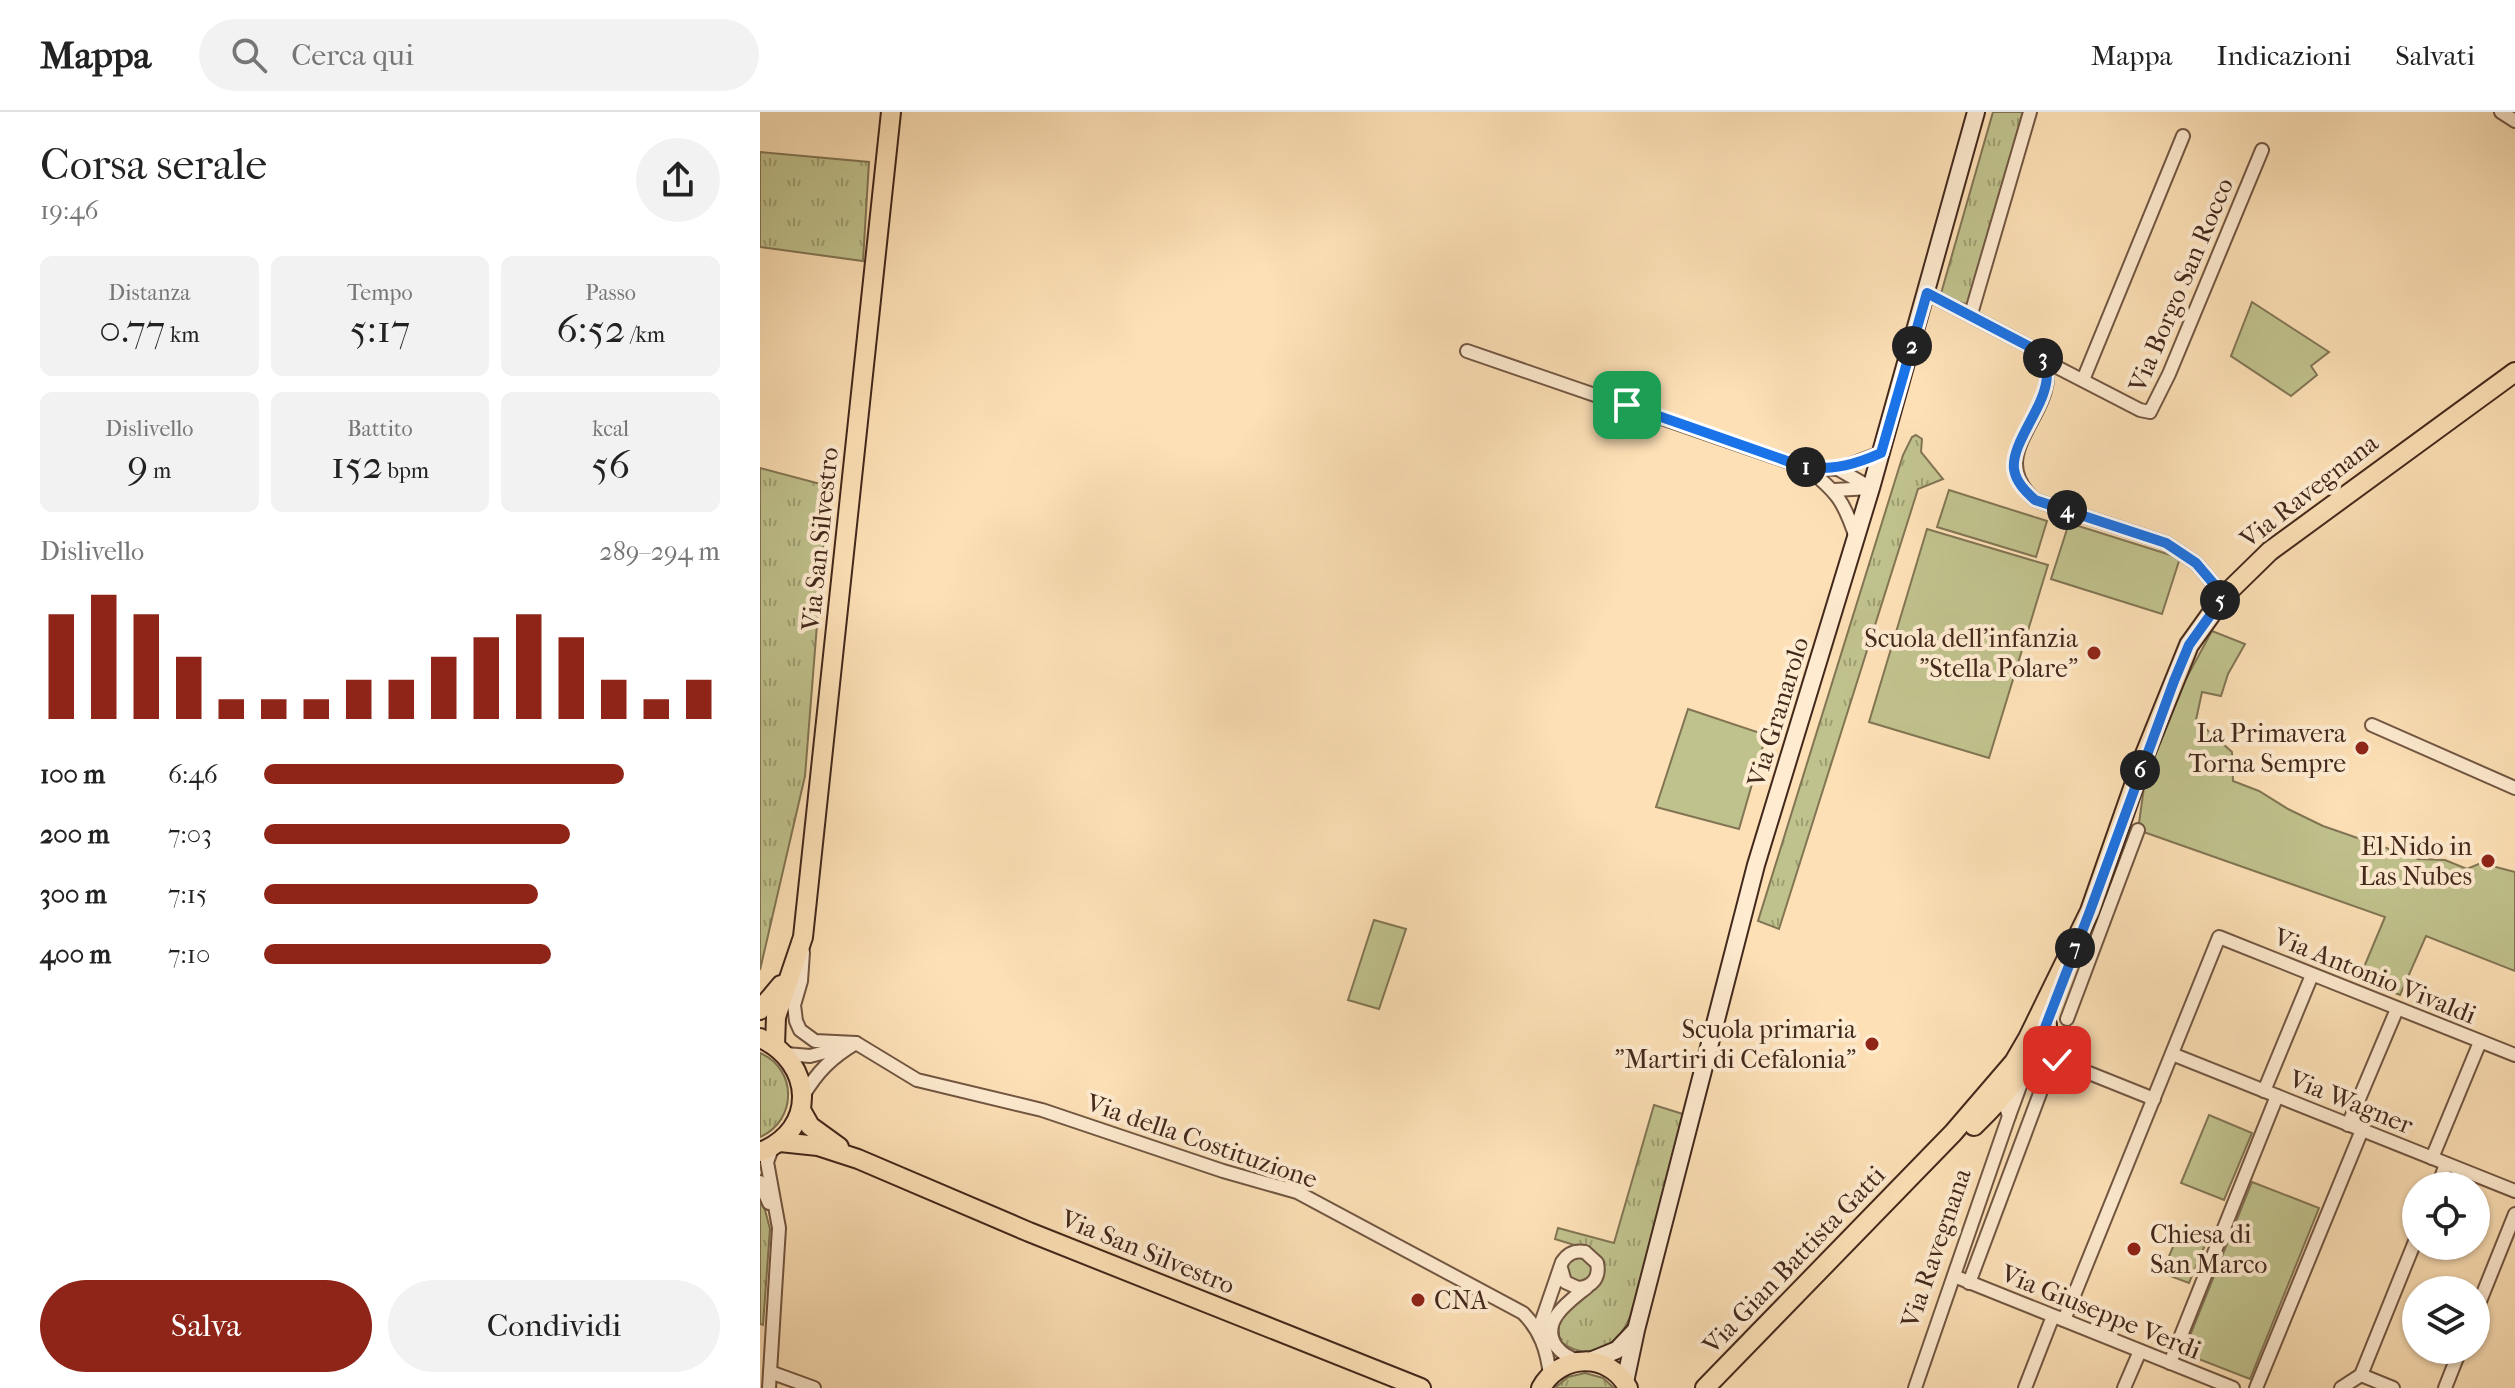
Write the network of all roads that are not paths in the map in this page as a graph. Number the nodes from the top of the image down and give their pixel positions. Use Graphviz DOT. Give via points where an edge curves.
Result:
graph roads {
  1 [pos="891,112"];
  2 [pos="1976,112"];
  3 [pos="2030,112"];
  4 [pos="2501,112"];
  5 [pos="2515,121"];
  6 [pos="2183,136"];
  7 [pos="2262,150"];
  8 [pos="1927,293"];
  9 [pos="1971,314"];
  10 [pos="1467,351"];
  11 [pos="2045,361"];
  12 [pos="2515,372"];
  13 [pos="2083,380"];
  14 [pos="1881,453"];
  15 [pos="1807,468"];
  16 [pos="1838,469"];
  17 [pos="1871,488"];
  18 [pos="1834,490"];
  19 [pos="1856,538"];
  20 [pos="2224,596"];
  21 [pos="2372,725"];
  22 [pos="2515,788"];
  23 [pos="2138,830"];
  24 [pos="2098,914"];
  25 [pos="2079,936"];
  26 [pos="803,937"];
  27 [pos="792,969"];
  28 [pos="2312,975"];
  29 [pos="2397,1009"];
  30 [pos="760,1010"];
  31 [pos="2067,1019"];
  32 [pos="2480,1042"];
  33 [pos="856,1043"];
  34 [pos="774,1046"];
  35 [pos="2172,1054"];
  36 [pos="2515,1055"];
  37 [pos="2043,1056"];
  38 [pos="2000,1091"];
  39 [pos="2264,1091"];
  40 [pos="2277,1096"];
  41 [pos="2154,1099"];
  42 [pos="802,1103"];
  43 [pos="2007,1121"];
  44 [pos="2348,1125"];
  45 [pos="1974,1126"];
  46 [pos="2362,1130"];
  47 [pos="771,1146"];
  48 [pos="2432,1158"];
  49 [pos="858,1159"];
  50 [pos="2446,1164"];
  51 [pos="1920,1167"];
  52 [pos="2443,1172"];
  53 [pos="760,1182"];
  54 [pos="2515,1191"];
  55 [pos="2515,1214"];
  56 [pos="779,1228"];
  57 [pos="2408,1260"];
  58 [pos="1561,1268"];
  59 [pos="1954,1276"];
  60 [pos="2490,1276"];
  61 [pos="1969,1283"];
  62 [pos="1588,1286"];
  63 [pos="1546,1305"];
  64 [pos="1523,1313"];
  65 [pos="2059,1318"];
  66 [pos="760,1329"];
  67 [pos="1636,1330"];
  68 [pos="773,1333"];
  69 [pos="1542,1341"];
  70 [pos="2140,1351"];
  71 [pos="1587,1361"];
  72 [pos="2170,1363"];
  73 [pos="2454,1364"];
  74 [pos="770,1372"];
  75 [pos="2361,1375"];
  76 [pos="1543,1383"];
  77 [pos="1626,1385"];
  78 [pos="2225,1387"];
  79 [pos="769,1388"];
  80 [pos="814,1388"];
  81 [pos="1421,1388"];
  82 [pos="1705,1388"];
  83 [pos="1915,1388"];
  84 [pos="2025,1388"];
  85 [pos="2124,1388"];
  86 [pos="2256,1388"];
  87 [pos="2341,1388"];
  88 [pos="2393,1388"];
  89 [pos="2445,1388"];
  1 -- 26 [label="main road, Via San Silvestro"];
  2 -- 8 [label="main road, Via Granarolo"];
  3 -- 9 [label="street"];
  4 -- 5 [label="street"];
  6 -- 13 [label="street, Via Borgo San Rocco"];
  7 -- 13 [label="street, Via Borgo San Rocco" via="2150,412"];
  8 -- 9 [label="street, Via Borgo San Rocco"];
  8 -- 14 [label="main road, Via Granarolo"];
  9 -- 11 [label="street, Via Borgo San Rocco"];
  10 -- 15 [label="street"];
  11 -- 13 [label="street, Via Borgo San Rocco"];
  11 -- 20 [label="street" via="2039,405 2016,456 2021,488 2035,500 2166,543 2196,563"];
  12 -- 20 [label="main road, Via Ravegnana" via="2270,551"];
  14 -- 16 [label="street"];
  14 -- 17 [label="main road, Via Granarolo"];
  15 -- 16 [label="street"];
  15 -- 18 [label="street"];
  16 -- 17 [label="street"];
  17 -- 18 [label="street"];
  17 -- 19 [label="main road, Via Granarolo"];
  18 -- 19 [label="street"];
  19 -- 67 [label="main road, Via Granarolo" via="1756,865"];
  20 -- 24 [label="main road, Via Ravegnana" via="2189,645 2174,681"];
  21 -- 22 [label="street"];
  23 -- 24 [label="street, Via Ravegnana"];
  24 -- 25 [label="main road, Via Ravegnana"];
  24 -- 31 [label="street, Via Ravegnana"];
  25 -- 37 [label="main road, Via Ravegnana"];
  25 -- 38 [label="main road, Via Ravegnana"];
  26 -- 27 [label="main road, Via San Silvestro"];
  26 -- 33 [label="street, Via della Costituzione" via="794,1005 800,1030 815,1041"];
  27 -- 30 [label="main road, Via San Silvestro"];
  27 -- 34 [label="main road, Via San Silvestro" via="776,1017"];
  28 -- 29 [label="street, Via Antonio Vivaldi"];
  28 -- 35 [label="street, Via Antonio Vivaldi" via="2219,937"];
  28 -- 39 [label="street"];
  29 -- 32 [label="street, Via Antonio Vivaldi"];
  29 -- 44 [label="street"];
  32 -- 36 [label="street, Via Antonio Vivaldi"];
  32 -- 48 [label="street"];
  33 -- 34 [label="street" via="810,1056"];
  33 -- 42 [label="street" via="828,1061"];
  33 -- 64 [label="street, Via della Costituzione" via="917,1080 1042,1110 1297,1192"];
  34 -- 42 [label="main road" via="795,1066"];
  35 -- 39 [label="street, Via Wagner"];
  35 -- 41 [label="street"];
  37 -- 38 [label="main road, Via Ravegnana"];
  37 -- 41 [label="street"];
  37 -- 43 [label="street, Via Ravegnana"];
  37 -- 61 [label="street, Via Ravegnana"];
  38 -- 43 [label="street"];
  38 -- 45 [label="main road, Via Gian Battista Gatti"];
  38 -- 51 [label="main road, Via Gian Battista Gatti"];
  39 -- 40 [label="street, Via Wagner"];
  40 -- 44 [label="street, Via Wagner"];
  40 -- 72 [label="street"];
  41 -- 65 [label="street"];
  42 -- 47 [label="main road" via="789,1132"];
  42 -- 49 [label="main road, Via San Silvestro" via="810,1126"];
  43 -- 45 [label="street" via="1993,1117"];
  43 -- 59 [label="street, Via Ravegnana"];
  44 -- 46 [label="street, Via Wagner"];
  45 -- 51 [label="main road, Via Gian Battista Gatti"];
  46 -- 48 [label="street, Via Wagner"];
  46 -- 86 [label="street"];
  47 -- 49 [label="main road, Via San Silvestro" via="818,1146"];
  47 -- 56 [label="street" via="767,1162"];
  48 -- 50 [label="street, Via Wagner"];
  49 -- 81 [label="main road, Via San Silvestro"];
  50 -- 52 [label="street"];
  50 -- 54 [label="street, Via Wagner"];
  51 -- 82 [label="main road, Via Gian Battista Gatti"];
  53 -- 56 [label="street"];
  55 -- 60 [label="street"];
  56 -- 68 [label="street"];
  57 -- 75 [label="street"];
  58 -- 62 [label="street" via="1569,1285"];
  58 -- 62 [label="street" via="1569,1254 1590,1254 1598,1268"];
  58 -- 63 [label="street, Via della Costituzione"];
  59 -- 61 [label="street, Via Giuseppe Verdi"];
  59 -- 83 [label="street, Via Ravegnana"];
  61 -- 65 [label="street, Via Giuseppe Verdi"];
  62 -- 71 [label="street" via="1558,1311 1551,1324 1553,1339 1565,1356"];
  63 -- 64 [label="street" via="1536,1314"];
  63 -- 69 [label="street, Via della Costituzione"];
  64 -- 69 [label="street, Via della Costituzione"];
  65 -- 70 [label="street, Via Giuseppe Verdi"];
  65 -- 84 [label="street"];
  66 -- 68 [label="street"];
  67 -- 71 [label="main road" via="1617,1350"];
  67 -- 77 [label="main road, Via Granarolo"];
  68 -- 74 [label="street"];
  69 -- 76 [label="street, Via della Costituzione"];
  70 -- 72 [label="street, Via Giuseppe Verdi"];
  70 -- 85 [label="street"];
  71 -- 76 [label="main road" via="1560,1367"];
  71 -- 77 [label="main road" via="1610,1367"];
  72 -- 78 [label="street, Via Giuseppe Verdi"];
  73 -- 89 [label="street"];
  74 -- 79 [label="street"];
  74 -- 80 [label="street"];
  75 -- 87 [label="street"];
  75 -- 88 [label="street"];
}
